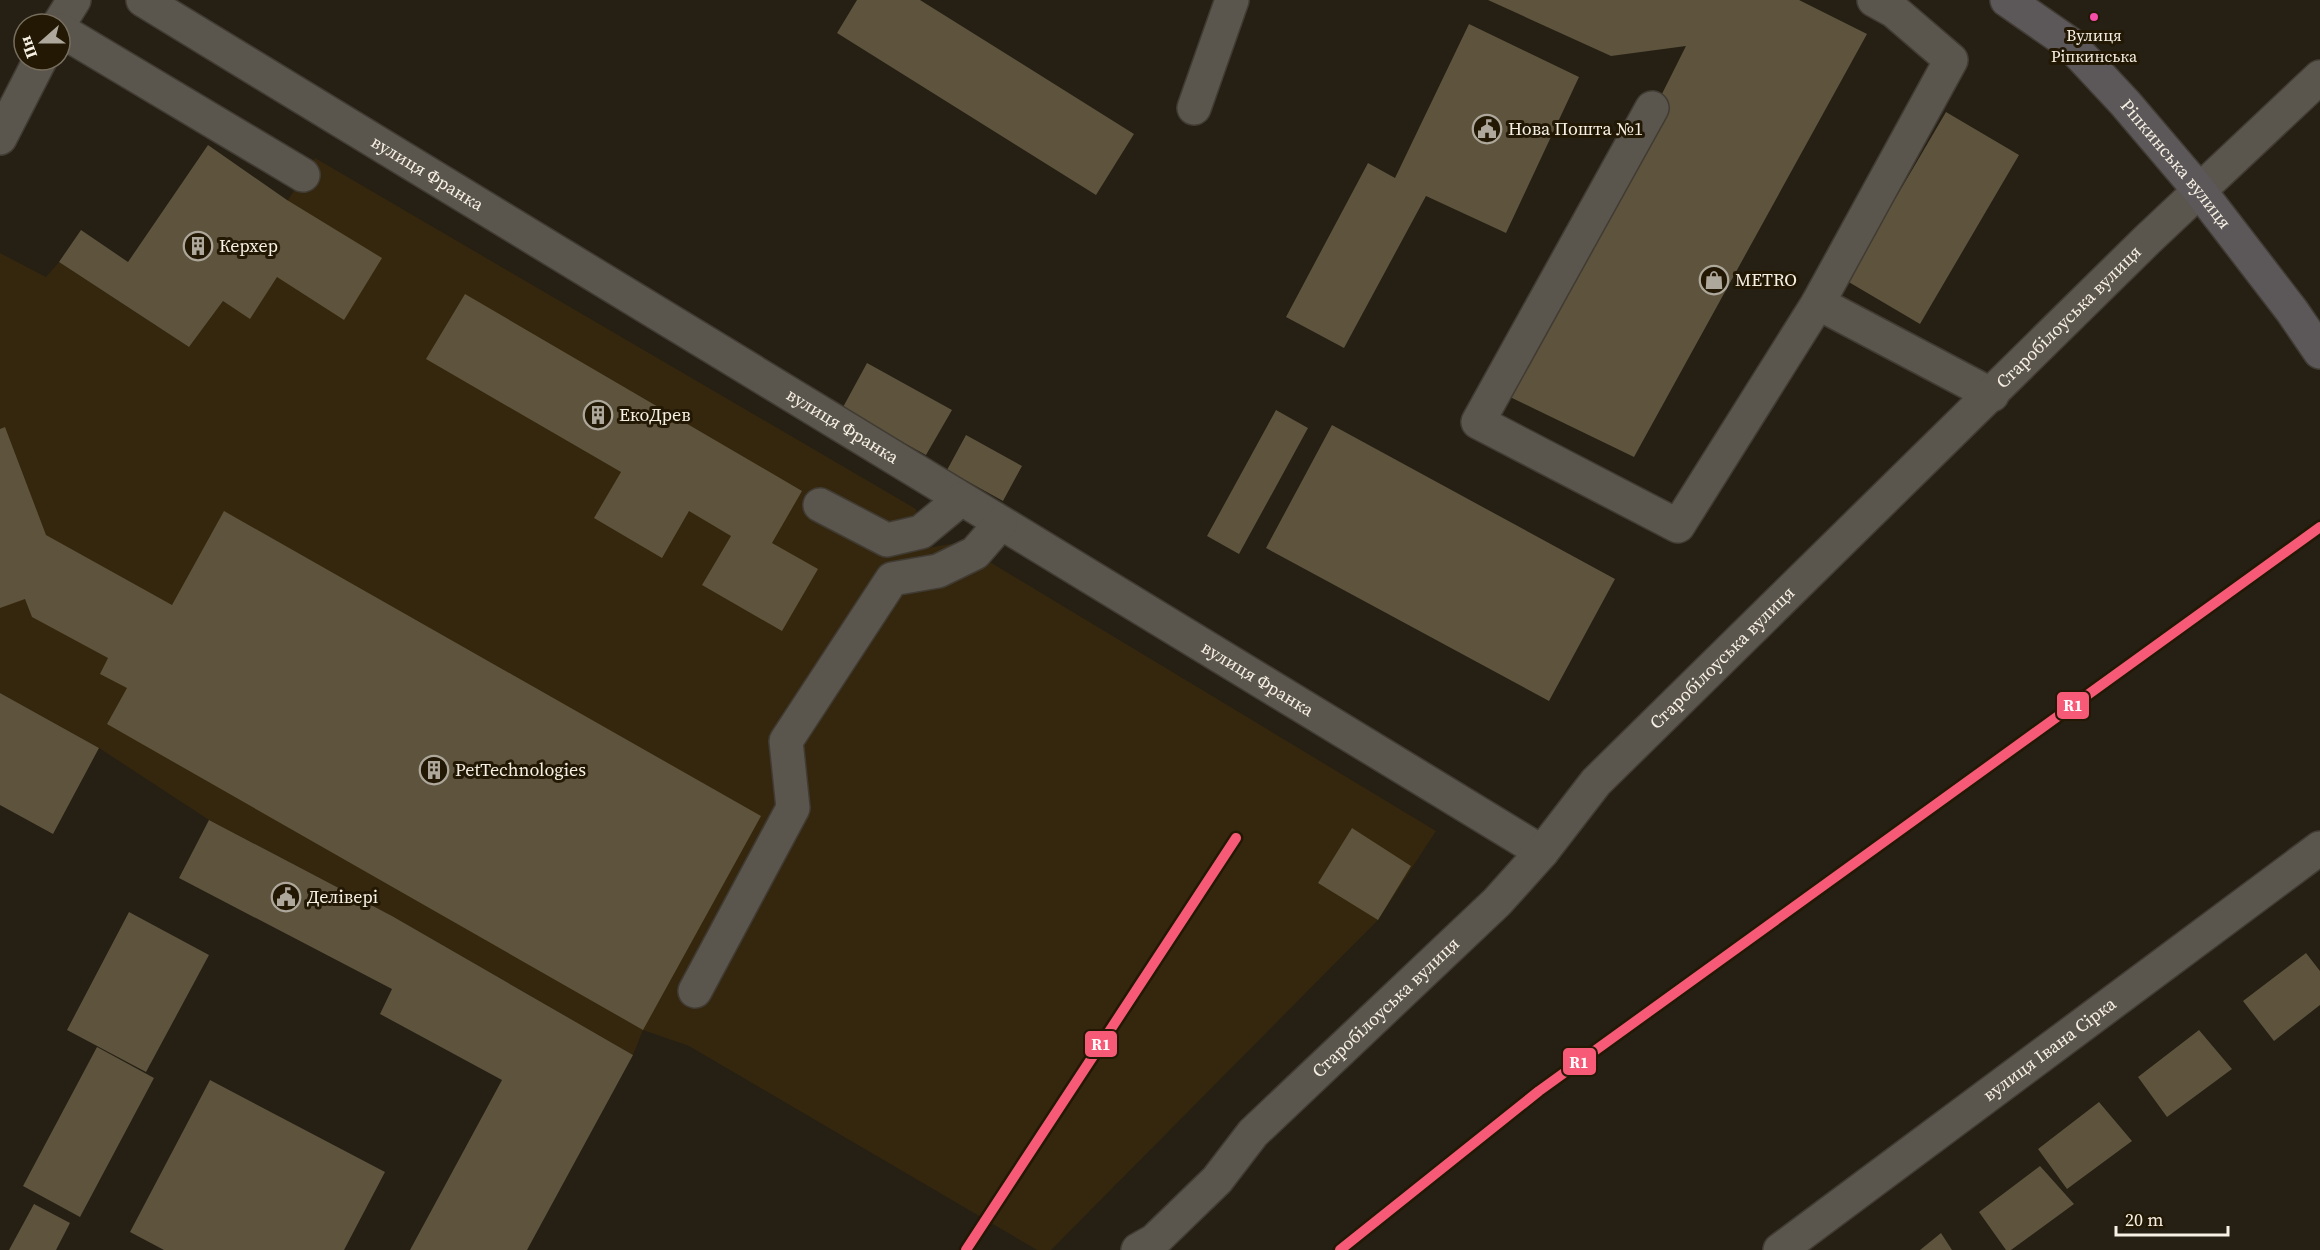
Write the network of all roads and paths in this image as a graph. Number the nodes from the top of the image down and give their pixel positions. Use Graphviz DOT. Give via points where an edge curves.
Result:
graph roads {
  1 [pos="143,0"];
  2 [pos="1232,0"];
  3 [pos="1874,0"];
  4 [pos="2007,0"];
  5 [pos="72,37"];
  6 [pos="34,72"];
  7 [pos="2320,77"];
  8 [pos="1194,108"];
  9 [pos="1652,108"];
  10 [pos="0,138"];
  11 [pos="303,175"];
  12 [pos="2199,190"];
  13 [pos="1818,303"];
  14 [pos="2320,352"];
  15 [pos="1992,395"];
  16 [pos="961,499"];
  17 [pos="820,505"];
  18 [pos="1001,523"];
  19 [pos="2320,848"];
  20 [pos="1542,852"];
  21 [pos="695,991"];
  22 [pos="1138,1250"];
  23 [pos="1780,1250"];
  1 -- 16 [label="street, вулиця Франка"];
  2 -- 8 [label="street"];
  3 -- 13 [label="street" via="1894,11 1951,60"];
  4 -- 12 [label="main road, Ріпкинська вулиця" via="2069,43"];
  5 -- 11 [label="street"];
  6 -- 10 [label="street"];
  7 -- 12 [label="street, Старобілоуська вулиця"];
  9 -- 13 [label="street" via="1478,422 1678,526"];
  12 -- 14 [label="main road, Ріпкинська вулиця"];
  12 -- 15 [label="street, Старобілоуська вулиця"];
  13 -- 15 [label="street"];
  15 -- 20 [label="street, Старобілоуська вулиця" via="1596,782"];
  16 -- 17 [label="street" via="921,532 887,540"];
  16 -- 18 [label="street, вулиця Франка"];
  18 -- 20 [label="street, вулиця Франка"];
  18 -- 21 [label="street" via="975,553 938,571 892,579 786,741 793,808"];
  19 -- 23 [label="street, вулиця Івана Сірка"];
  20 -- 22 [label="street, Старобілоуська вулиця" via="1497,902 1253,1133 1216,1180 1154,1241"];
}
